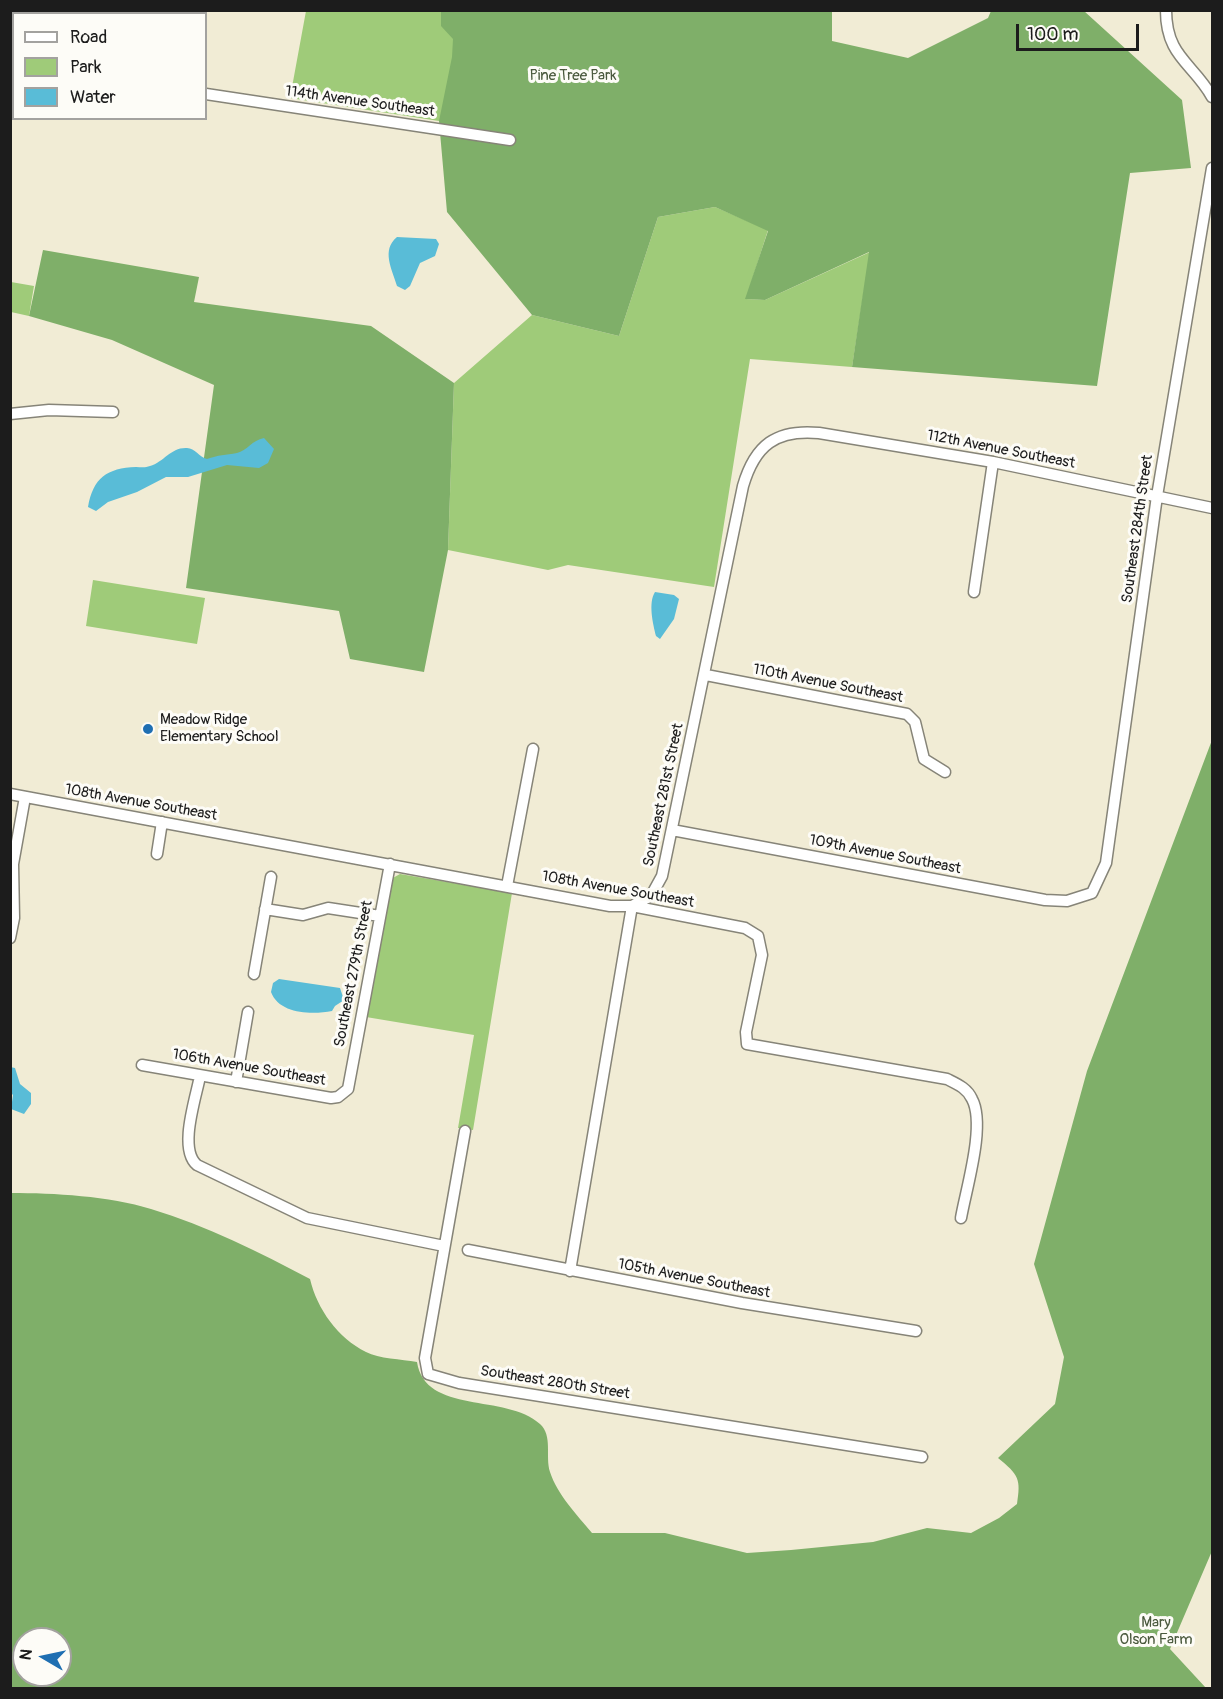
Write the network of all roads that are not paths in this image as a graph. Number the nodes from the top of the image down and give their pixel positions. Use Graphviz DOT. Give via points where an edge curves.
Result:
graph roads {
  1 [pos="1166,10"];
  2 [pos="207,94"];
  3 [pos="1212,97"];
  4 [pos="510,140"];
  5 [pos="1212,168"];
  6 [pos="113,412"];
  7 [pos="10,414"];
  8 [pos="782,436"];
  9 [pos="993,462"];
  10 [pos="1157,496"];
  11 [pos="1212,508"];
  12 [pos="974,592"];
  13 [pos="706,675"];
  14 [pos="534,749"];
  15 [pos="945,772"];
  16 [pos="10,794"];
  17 [pos="25,797"];
  18 [pos="162,822"];
  19 [pos="672,830"];
  20 [pos="157,854"];
  21 [pos="390,864"];
  22 [pos="271,877"];
  23 [pos="507,886"];
  24 [pos="1092,893"];
  25 [pos="632,906"];
  26 [pos="265,909"];
  27 [pos="380,916"];
  28 [pos="10,938"];
  29 [pos="254,974"];
  30 [pos="248,1012"];
  31 [pos="142,1065"];
  32 [pos="200,1076"];
  33 [pos="236,1082"];
  34 [pos="348,1089"];
  35 [pos="465,1131"];
  36 [pos="960,1218"];
  37 [pos="444,1246"];
  38 [pos="468,1250"];
  39 [pos="570,1271"];
  40 [pos="916,1331"];
  41 [pos="922,1457"];
  1 -- 3 [label="street" via="1168,30 1178,56"];
  2 -- 4 [label="street, 114th Avenue Southeast"];
  5 -- 10 [label="street, Southeast 284th Street"];
  6 -- 7 [label="street" via="24,410"];
  8 -- 9 [label="street, 112th Avenue Southeast" via="819,433"];
  8 -- 13 [label="street, Southeast 281st Street" via="763,447 748,470"];
  9 -- 10 [label="street, 112th Avenue Southeast"];
  9 -- 12 [label="street"];
  10 -- 11 [label="street, 112th Avenue Southeast"];
  10 -- 24 [label="street, Southeast 284th Street" via="1106,863"];
  13 -- 15 [label="street, 110th Avenue Southeast" via="907,714 915,722 924,759"];
  13 -- 19 [label="street, Southeast 281st Street"];
  14 -- 23 [label="street"];
  16 -- 17 [label="street, 108th Avenue Southeast"];
  17 -- 18 [label="street, 108th Avenue Southeast"];
  17 -- 28 [label="street" via="13,864 14,918"];
  18 -- 20 [label="street"];
  18 -- 21 [label="street, 108th Avenue Southeast"];
  19 -- 24 [label="street, 109th Avenue Southeast" via="1045,900 1067,901"];
  19 -- 25 [label="street, Southeast 281st Street" via="657,888 644,902"];
  21 -- 23 [label="street, 108th Avenue Southeast"];
  21 -- 27 [label="street, Southeast 279th Street"];
  22 -- 26 [label="street"];
  23 -- 25 [label="street, 108th Avenue Southeast" via="610,906"];
  25 -- 36 [label="street, 108th Avenue Southeast" via="745,928 758,936 762,955 747,1044 947,1079 962,1086 972,1099 977,1128"];
  25 -- 39 [label="street"];
  26 -- 27 [label="street" via="303,915 328,908"];
  26 -- 29 [label="street"];
  27 -- 34 [label="street, Southeast 279th Street"];
  30 -- 33 [label="street"];
  31 -- 32 [label="street, 106th Avenue Southeast"];
  32 -- 33 [label="street, 106th Avenue Southeast"];
  32 -- 37 [label="street" via="188,1143 190,1159 197,1165 307,1218"];
  33 -- 34 [label="street, 106th Avenue Southeast" via="331,1098"];
  35 -- 37 [label="street, Southeast 280th Street"];
  37 -- 41 [label="street, Southeast 280th Street" via="425,1358 425,1369 434,1377"];
  38 -- 39 [label="street, 105th Avenue Southeast"];
  39 -- 40 [label="street, 105th Avenue Southeast"];
}
